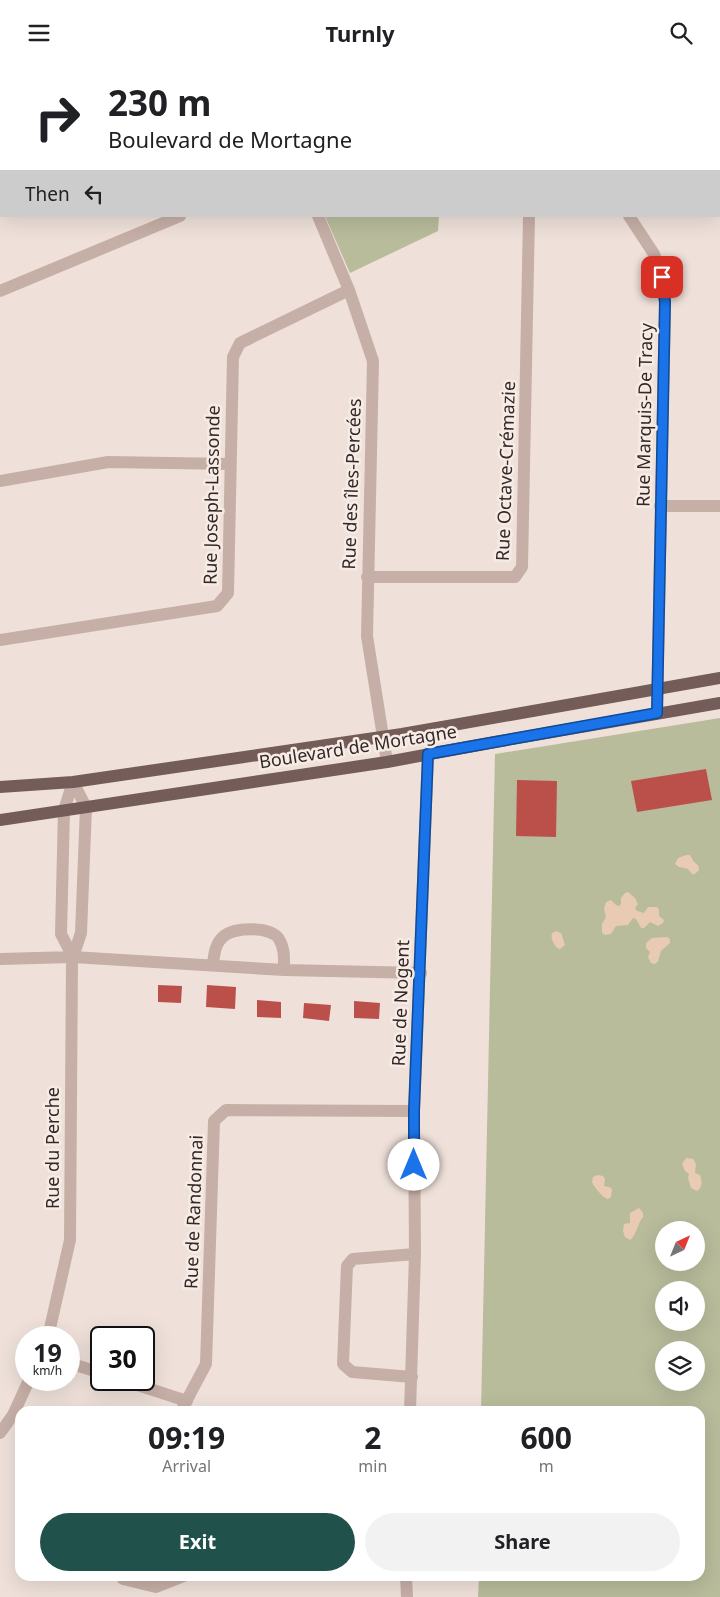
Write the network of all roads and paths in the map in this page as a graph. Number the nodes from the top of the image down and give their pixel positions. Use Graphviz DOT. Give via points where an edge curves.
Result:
graph roads {
  1 [pos="178,217"];
  2 [pos="318,217"];
  3 [pos="529,217"];
  4 [pos="630,217"];
  5 [pos="349,290"];
  6 [pos="0,291"];
  7 [pos="230,464"];
  8 [pos="0,481"];
  9 [pos="660,506"];
  10 [pos="720,506"];
  11 [pos="367,577"];
  12 [pos="0,640"];
  13 [pos="720,678"];
  14 [pos="657,689"];
  15 [pos="720,703"];
  16 [pos="657,713"];
  17 [pos="383,737"];
  18 [pos="428,754"];
  19 [pos="387,762"];
  20 [pos="73,782"];
  21 [pos="0,787"];
  22 [pos="86,807"];
  23 [pos="64,810"];
  24 [pos="0,820"];
  25 [pos="73,957"];
  26 [pos="0,959"];
  27 [pos="213,965"];
  28 [pos="284,969"];
  29 [pos="420,973"];
  30 [pos="414,1111"];
  31 [pos="415,1253"];
  32 [pos="50,1326"];
  33 [pos="412,1377"];
  34 [pos="23,1391"];
  35 [pos="148,1391"];
  36 [pos="17,1406"];
  37 [pos="184,1406"];
  38 [pos="410,1406"];
  39 [pos="15,1410"];
  40 [pos="0,1433"];
  41 [pos="131,1581"];
  42 [pos="171,1581"];
  43 [pos="406,1581"];
  44 [pos="407,1597"];
  1 -- 6 [label="street"];
  2 -- 5 [label="street, Rue des îles-Percées"];
  3 -- 11 [label="street, Rue Octave-Crémazie" via="522,567 515,577"];
  4 -- 9 [label="street, Rue Marquis-De Tracy" via="654,254 662,277 665,302"];
  5 -- 7 [label="street, Rue Joseph-Lassonde" via="240,343 233,357"];
  5 -- 11 [label="street, Rue des îles-Percées" via="373,361"];
  7 -- 8 [label="street" via="108,462"];
  7 -- 12 [label="street, Rue Joseph-Lassonde" via="228,593 217,606"];
  9 -- 10 [label="street"];
  9 -- 14 [label="street, Rue Marquis-De Tracy"];
  11 -- 17 [label="street, Rue des îles-Percées" via="367,636"];
  13 -- 14 [label="main road, Boulevard de Mortagne"];
  14 -- 16 [label="street, Rue Marquis-De Tracy"];
  14 -- 17 [label="main road, Boulevard de Mortagne"];
  15 -- 16 [label="main road, Boulevard de Mortagne"];
  16 -- 18 [label="main road, Boulevard de Mortagne"];
  17 -- 19 [label="street, Rue des îles-Percées"];
  17 -- 20 [label="main road, Boulevard de Mortagne"];
  18 -- 19 [label="main road, Boulevard de Mortagne"];
  18 -- 29 [label="street, Rue de Nogent"];
  19 -- 22 [label="main road, Boulevard de Mortagne"];
  20 -- 21 [label="main road, Boulevard de Mortagne"];
  20 -- 22 [label="street, Rue du Perche"];
  20 -- 23 [label="street, Rue du Perche"];
  22 -- 23 [label="main road, Boulevard de Mortagne"];
  22 -- 25 [label="street, Rue du Perche" via="81,933"];
  23 -- 24 [label="main road, Boulevard de Mortagne"];
  23 -- 25 [label="street, Rue du Perche" via="61,934"];
  25 -- 26 [label="street"];
  25 -- 27 [label="street"];
  25 -- 32 [label="street, Rue du Perche" via="70,1240"];
  27 -- 28 [label="street"];
  27 -- 28 [label="street" via="215,950 224,936 242,930 264,929 278,937 284,951"];
  28 -- 29 [label="street"];
  29 -- 30 [label="street, Rue de Nogent"];
  30 -- 31 [label="street, Rue de Nogent"];
  30 -- 37 [label="street, Rue de Randonnai" via="226,1110 214,1121 206,1364"];
  31 -- 33 [label="street, Rue de Nogent"];
  31 -- 33 [label="street" via="353,1259 347,1266 343,1363 352,1372"];
  33 -- 38 [label="street, Rue de Nogent"];
  34 -- 36 [label="street"];
  35 -- 37 [label="street"];
  39 -- 40 [label="street"];
  41 -- 42 [label="street" via="156,1587"];
  43 -- 44 [label="street"];
}
